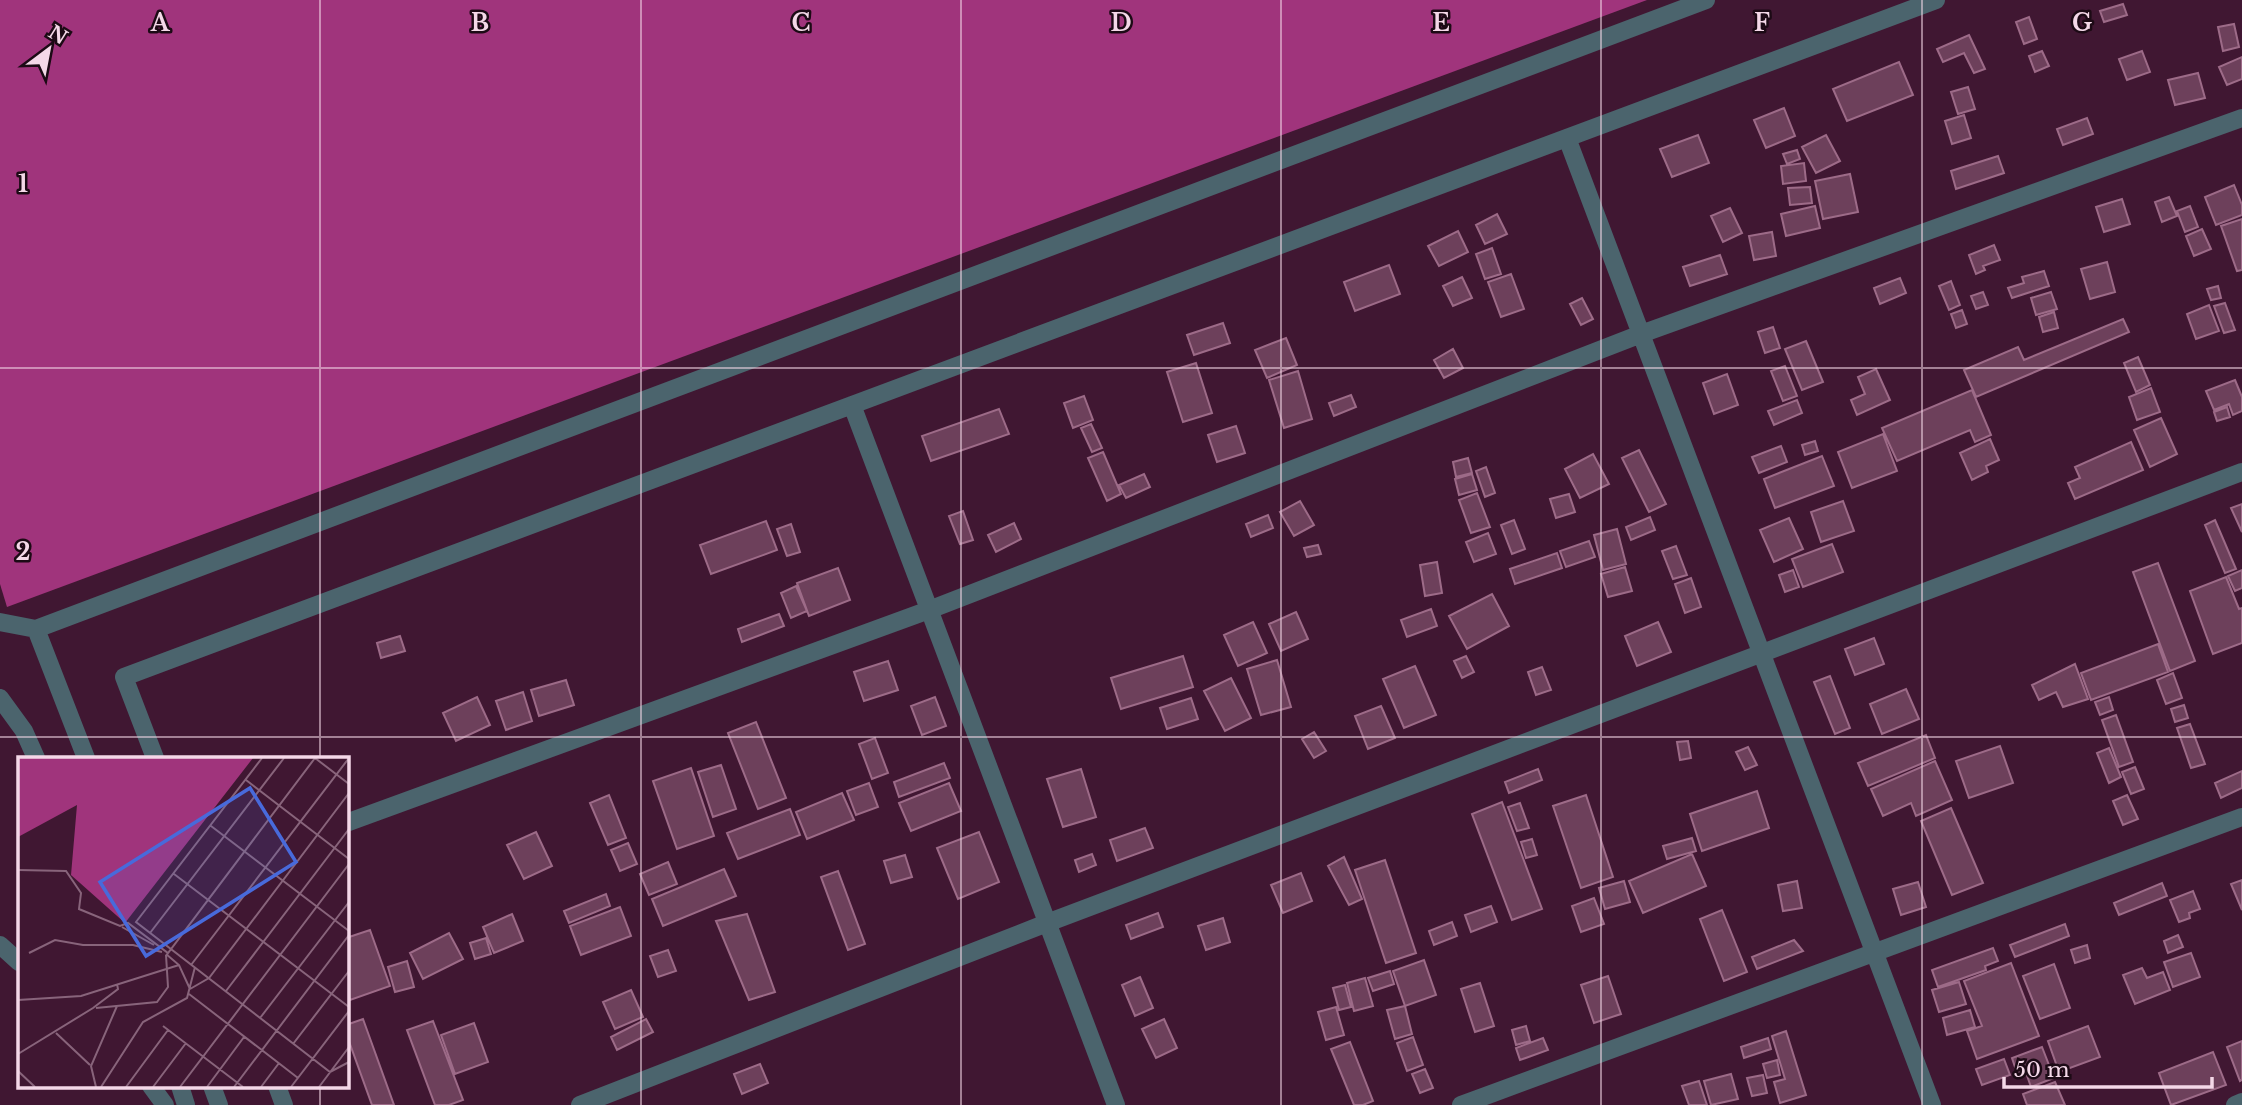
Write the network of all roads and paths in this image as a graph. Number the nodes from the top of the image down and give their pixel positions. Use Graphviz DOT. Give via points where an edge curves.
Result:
graph roads {
  1 [pos="1706,0"];
  2 [pos="1936,0"];
  3 [pos="2242,118"];
  4 [pos="1567,138"];
  5 [pos="1642,334"];
  6 [pos="852,405"];
  7 [pos="2242,472"];
  8 [pos="929,610"];
  9 [pos="0,622"];
  10 [pos="36,629"];
  11 [pos="1761,652"];
  12 [pos="0,698"];
  13 [pos="36,757"];
  14 [pos="86,757"];
  15 [pos="155,757"];
  16 [pos="2242,817"];
  17 [pos="348,822"];
  18 [pos="1047,923"];
  19 [pos="0,945"];
  20 [pos="1874,953"];
  21 [pos="18,961"];
  22 [pos="152,1088"];
  23 [pos="181,1088"];
  24 [pos="213,1088"];
  25 [pos="278,1088"];
  26 [pos="2242,1102"];
  27 [pos="165,1105"];
  28 [pos="186,1105"];
  29 [pos="219,1105"];
  30 [pos="284,1105"];
  31 [pos="580,1105"];
  32 [pos="1116,1105"];
  33 [pos="1461,1105"];
  34 [pos="1932,1105"];
  35 [pos="2235,1105"];
  1 -- 10 [label="street"];
  2 -- 4 [label="street"];
  3 -- 5 [label="street"];
  4 -- 5 [label="street"];
  4 -- 6 [label="street"];
  5 -- 8 [label="street"];
  5 -- 11 [label="street"];
  6 -- 8 [label="street"];
  6 -- 15 [label="street" via="124,677"];
  7 -- 11 [label="street"];
  8 -- 17 [label="street"];
  8 -- 18 [label="street"];
  9 -- 10 [label="street"];
  10 -- 14 [label="street"];
  11 -- 18 [label="street"];
  11 -- 20 [label="street"];
  12 -- 13 [label="street" via="24,731"];
  16 -- 20 [label="street"];
  18 -- 31 [label="street"];
  18 -- 32 [label="street"];
  19 -- 21 [label="street"];
  20 -- 33 [label="street"];
  20 -- 34 [label="street"];
  22 -- 27 [label="street"];
  23 -- 28 [label="street"];
  24 -- 29 [label="street"];
  25 -- 30 [label="street"];
  26 -- 35 [label="street"];
}
